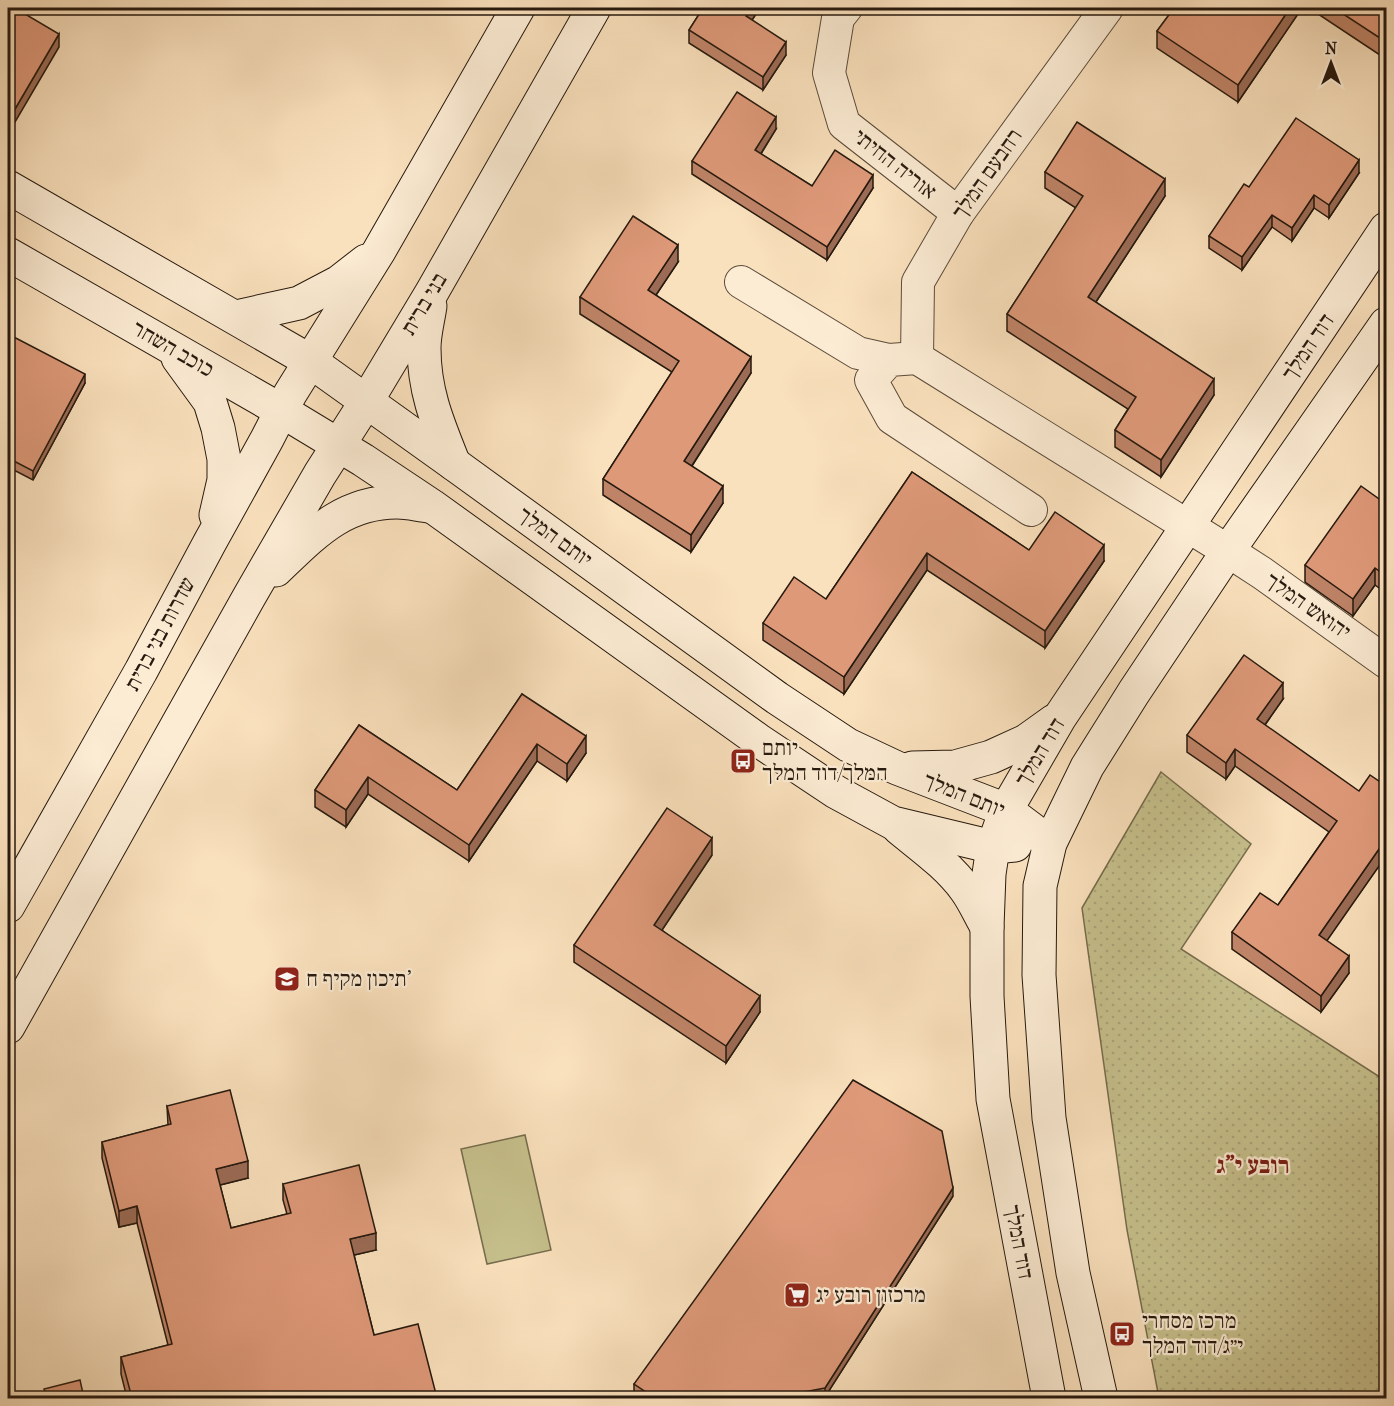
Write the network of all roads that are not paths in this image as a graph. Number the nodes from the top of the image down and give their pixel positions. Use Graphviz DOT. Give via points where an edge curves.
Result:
graph roads {
  1 [pos="518,8"];
  2 [pos="594,8"];
  3 [pos="846,8"];
  4 [pos="1107,8"];
  5 [pos="8,186"];
  6 [pos="958,213"];
  7 [pos="1386,229"];
  8 [pos="380,251"];
  9 [pos="8,254"];
  10 [pos="741,282"];
  11 [pos="432,292"];
  12 [pos="236,318"];
  13 [pos="1386,324"];
  14 [pos="172,349"];
  15 [pos="903,359"];
  16 [pos="310,361"];
  17 [pos="366,402"];
  18 [pos="282,411"];
  19 [pos="338,444"];
  20 [pos="454,464"];
  21 [pos="432,506"];
  22 [pos="1031,510"];
  23 [pos="1188,526"];
  24 [pos="210,542"];
  25 [pos="1228,551"];
  26 [pos="249,597"];
  27 [pos="1386,662"];
  28 [pos="1060,717"];
  29 [pos="897,768"];
  30 [pos="1006,810"];
  31 [pos="893,823"];
  32 [pos="1050,843"];
  33 [pos="993,847"];
  34 [pos="8,906"];
  35 [pos="987,927"];
  36 [pos="8,1028"];
  37 [pos="1049,1398"];
  38 [pos="1101,1398"];
  1 -- 8 [label="street"];
  2 -- 11 [label="street, בני ברית"];
  3 -- 6 [label="street, אוריה החיתי" via="838,18 829,73 844,124"];
  4 -- 6 [label="street, רחבעם המלך"];
  5 -- 12 [label="street"];
  6 -- 15 [label="street, רחבעם המלך" via="918,282"];
  7 -- 23 [label="street, דוד המלך"];
  8 -- 12 [label="street" via="339,282 299,303"];
  8 -- 16 [label="street"];
  9 -- 14 [label="street, כוכב השחר"];
  10 -- 15 [label="street" via="858,353"];
  11 -- 17 [label="street, בני ברית"];
  11 -- 20 [label="street" via="424,346 427,387"];
  12 -- 16 [label="street"];
  13 -- 25 [label="street"];
  14 -- 18 [label="street, כוכב השחר"];
  14 -- 24 [label="street" via="210,402 218,428 224,480"];
  15 -- 22 [label="street" via="871,380 892,418"];
  15 -- 23 [label="street"];
  16 -- 17 [label="street, יותם המלך"];
  16 -- 18 [label="street, שדרות בני ברית"];
  17 -- 19 [label="street, בני ברית"];
  17 -- 20 [label="street, יותם המלך"];
  18 -- 19 [label="street, כוכב השחר"];
  18 -- 24 [label="street, שדרות בני ברית"];
  19 -- 21 [label="street, יותם המלך"];
  19 -- 26 [label="street, בני ברית"];
  20 -- 29 [label="street, יותם המלך" via="777,698 848,746"];
  21 -- 26 [label="street" via="397,502 342,514 311,536"];
  21 -- 31 [label="street, יותם המלך" via="774,752"];
  23 -- 25 [label="street"];
  23 -- 28 [label="street, דוד המלך"];
  24 -- 34 [label="street, שדרות בני ברית"];
  25 -- 27 [label="street, יהואש המלך"];
  25 -- 32 [label="street" via="1087,768"];
  26 -- 36 [label="street"];
  28 -- 29 [label="street" via="1026,741 991,757 955,768"];
  28 -- 30 [label="street, דוד המלך"];
  29 -- 30 [label="street, יותם המלך"];
  30 -- 32 [label="street, יותם המלך"];
  30 -- 33 [label="street, דוד המלך"];
  31 -- 33 [label="street, יותם המלך"];
  31 -- 35 [label="street" via="967,890"];
  32 -- 33 [label="street, יותם המלך"];
  32 -- 38 [label="street" via="1040,886 1039,975 1049,1118 1073,1273"];
  33 -- 35 [label="street, דוד המלך"];
  35 -- 37 [label="street, דוד המלך" via="993,1100"];
}
